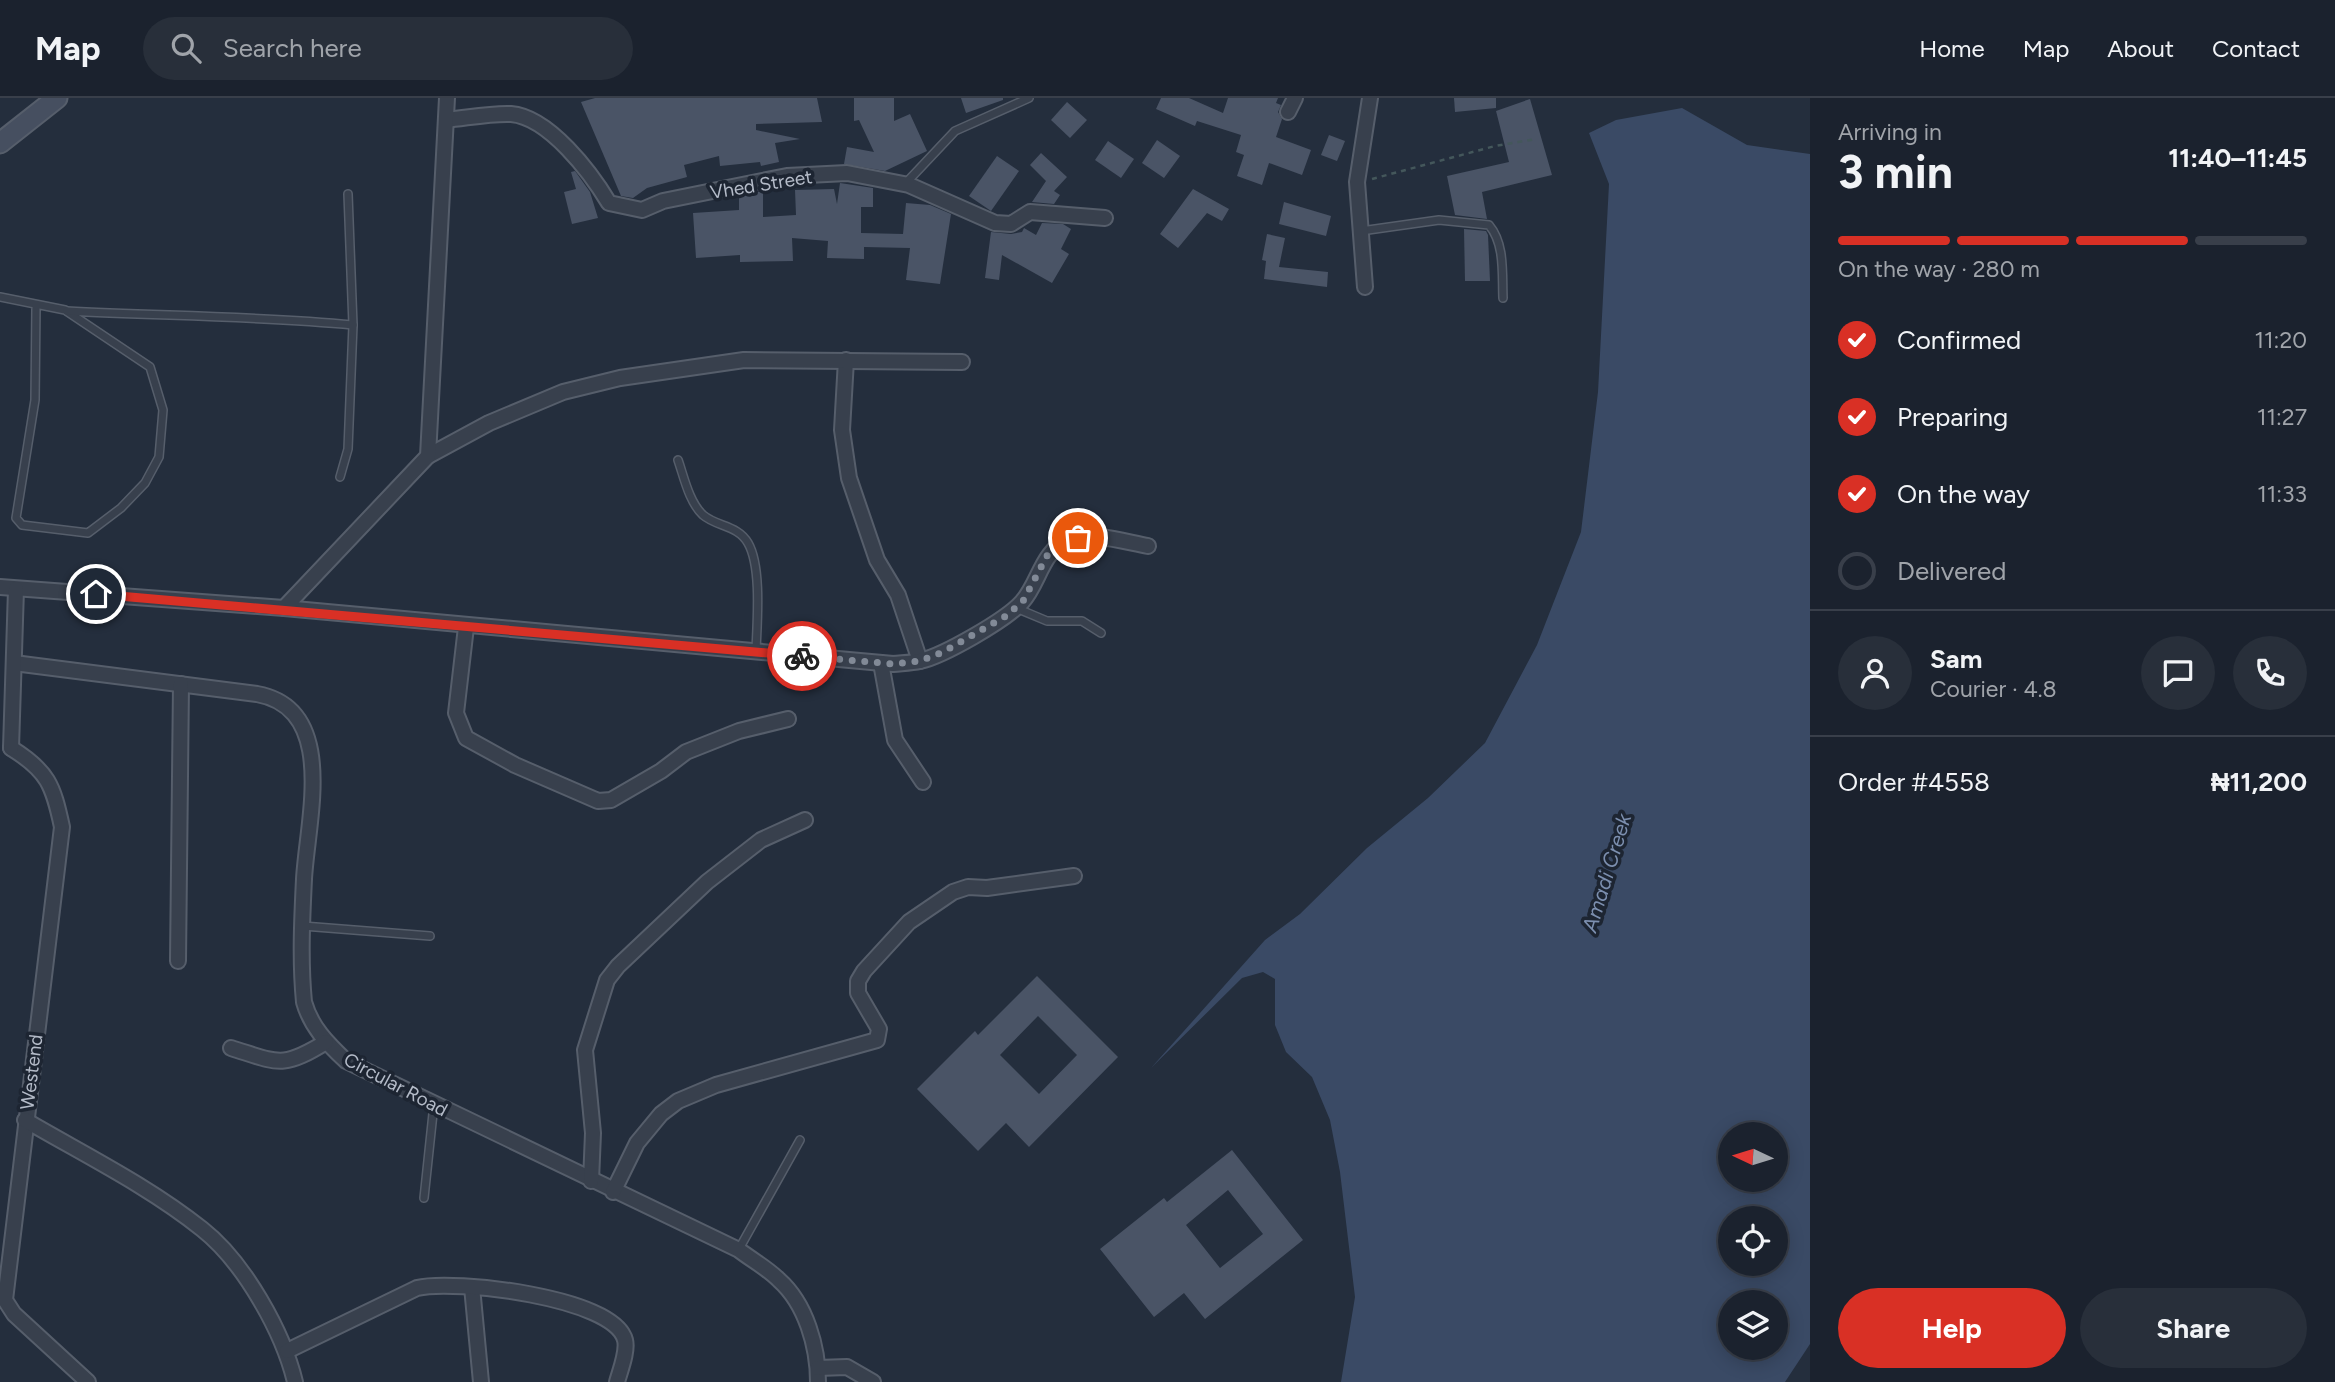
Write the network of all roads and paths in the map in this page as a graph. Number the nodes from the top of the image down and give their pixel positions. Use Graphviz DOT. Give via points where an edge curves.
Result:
graph roads {
  1 [pos="57,98"];
  2 [pos="447,98"];
  3 [pos="1029,98"];
  4 [pos="1295,98"];
  5 [pos="1370,98"];
  6 [pos="1288,112"];
  7 [pos="446,120"];
  8 [pos="1,138"];
  9 [pos="1536,139"];
  10 [pos="1357,182"];
  11 [pos="905,184"];
  12 [pos="348,194"];
  13 [pos="1105,218"];
  14 [pos="1360,231"];
  15 [pos="1365,287"];
  16 [pos="0,297"];
  17 [pos="1503,298"];
  18 [pos="36,306"];
  19 [pos="65,310"];
  20 [pos="353,325"];
  21 [pos="846,360"];
  22 [pos="962,362"];
  23 [pos="428,456"];
  24 [pos="678,460"];
  25 [pos="340,477"];
  26 [pos="1149,546"];
  27 [pos="0,587"];
  28 [pos="16,589"];
  29 [pos="284,608"];
  30 [pos="1016,608"];
  31 [pos="466,627"];
  32 [pos="1101,633"];
  33 [pos="756,652"];
  34 [pos="920,661"];
  35 [pos="881,663"];
  36 [pos="9,672"];
  37 [pos="181,684"];
  38 [pos="788,719"];
  39 [pos="6,748"];
  40 [pos="923,782"];
  41 [pos="805,820"];
  42 [pos="1074,876"];
  43 [pos="303,926"];
  44 [pos="430,936"];
  45 [pos="178,961"];
  46 [pos="326,1042"];
  47 [pos="231,1048"];
  48 [pos="433,1104"];
  49 [pos="25,1120"];
  50 [pos="800,1140"];
  51 [pos="591,1181"];
  52 [pos="613,1192"];
  53 [pos="424,1198"];
  54 [pos="739,1250"];
  55 [pos="472,1286"];
  56 [pos="287,1351"];
  57 [pos="818,1375"];
  58 [pos="88,1382"];
  59 [pos="295,1382"];
  60 [pos="481,1382"];
  61 [pos="617,1382"];
  62 [pos="873,1382"];
  1 -- 8 [label="street"];
  2 -- 7 [label="street"];
  3 -- 11 [label="lane" via="955,131"];
  4 -- 6 [label="street"];
  5 -- 10 [label="street"];
  7 -- 11 [label="street, Vhed Street" via="511,114 529,118 558,139 593,177 609,203 642,210 663,201 787,176 847,173"];
  7 -- 23 [label="street"];
  9 -- 10 [label="path"];
  10 -- 14 [label="street"];
  11 -- 13 [label="street, Vhed Street" via="995,223 1011,224 1030,212"];
  12 -- 20 [label="lane"];
  14 -- 15 [label="street"];
  14 -- 17 [label="lane" via="1439,220 1489,225 1501,249"];
  16 -- 18 [label="lane"];
  18 -- 19 [label="lane"];
  18 -- 19 [label="lane" via="35,400 16,518 22,525 88,533 145,483 159,457 163,410 150,367"];
  19 -- 20 [label="lane" via="276,317"];
  20 -- 25 [label="lane" via="348,449"];
  21 -- 22 [label="street"];
  21 -- 23 [label="street" via="744,360 620,378 563,392 489,423"];
  21 -- 34 [label="street" via="842,430 849,478 877,560 898,595"];
  23 -- 29 [label="street"];
  24 -- 33 [label="lane" via="703,515 736,530 748,542 754,559"];
  26 -- 30 [label="street" via="1089,537 1069,540 1048,554"];
  27 -- 28 [label="street"];
  28 -- 29 [label="street"];
  28 -- 36 [label="street"];
  29 -- 31 [label="street"];
  30 -- 32 [label="lane" via="1046,621 1082,621"];
  30 -- 34 [label="street"];
  31 -- 33 [label="street"];
  31 -- 38 [label="street" via="456,713 466,738 598,802 611,800 686,752 739,731"];
  33 -- 35 [label="street"];
  34 -- 35 [label="street"];
  35 -- 40 [label="street" via="895,740"];
  36 -- 37 [label="street, Circular Road"];
  36 -- 39 [label="street"];
  37 -- 43 [label="street, Circular Road" via="275,698 297,716 313,773"];
  37 -- 45 [label="street"];
  39 -- 49 [label="street, Westend" via="36,763 54,788 62,827"];
  41 -- 51 [label="street" via="761,840 707,882 607,980 585,1050 593,1133"];
  42 -- 52 [label="street" via="968,887 938,901 909,922 858,982 858,993 879,1030 877,1040 716,1085 678,1101 637,1143"];
  43 -- 44 [label="lane"];
  43 -- 46 [label="street, Circular Road" via="304,1002"];
  46 -- 47 [label="street" via="289,1062"];
  46 -- 48 [label="street, Circular Road" via="346,1061"];
  48 -- 51 [label="street, Circular Road"];
  48 -- 53 [label="lane"];
  49 -- 56 [label="street" via="138,1185 204,1230 255,1293"];
  49 -- 58 [label="street, Westend" via="5,1300 14,1314"];
  50 -- 54 [label="lane"];
  51 -- 52 [label="street, Circular Road"];
  52 -- 54 [label="street, Circular Road"];
  54 -- 57 [label="street, Circular Road" via="780,1280 794,1299 812,1339"];
  55 -- 56 [label="street" via="417,1288"];
  55 -- 60 [label="street"];
  55 -- 61 [label="street" via="538,1294 600,1317 625,1340"];
  56 -- 59 [label="street"];
  57 -- 62 [label="street" via="847,1367"];
}
